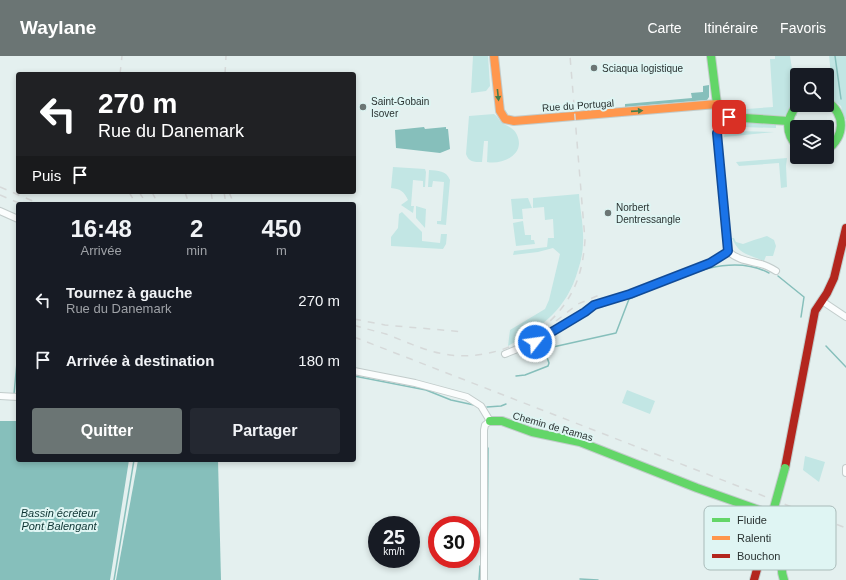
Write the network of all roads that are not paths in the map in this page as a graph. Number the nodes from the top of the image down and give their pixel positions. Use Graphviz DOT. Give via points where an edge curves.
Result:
graph roads {
  1 [pos="494,56"];
  2 [pos="711,56"];
  3 [pos="716,104"];
  4 [pos="834,106"];
  5 [pos="791,112"];
  6 [pos="729,117"];
  7 [pos="788,121"];
  8 [pos="844,124"];
  9 [pos="790,136"];
  10 [pos="834,146"];
  11 [pos="0,211"];
  12 [pos="16,217"];
  13 [pos="846,228"];
  14 [pos="728,251"];
  15 [pos="776,271"];
  16 [pos="822,301"];
  17 [pos="846,317"];
  18 [pos="505,354"];
  19 [pos="356,371"];
  20 [pos="0,396"];
  21 [pos="16,396"];
  22 [pos="490,421"];
  23 [pos="846,468"];
  24 [pos="846,473"];
  25 [pos="749,506"];
  26 [pos="775,506"];
  27 [pos="757,570"];
  28 [pos="781,570"];
  29 [pos="484,580"];
  30 [pos="754,580"];
  31 [pos="784,580"];
  1 -- 3 [label="street, Rue du Portugal, one-way" via="500,111 505,119 514,121"];
  2 -- 3 [label="street"];
  3 -- 6 [label="street" via="721,112"];
  4 -- 8 [label="street"];
  5 -- 7 [label="street"];
  6 -- 7 [label="street"];
  6 -- 14 [label="street" via="717,133"];
  7 -- 9 [label="street"];
  8 -- 10 [label="street" via="841,136"];
  11 -- 12 [label="street"];
  13 -- 16 [label="street" via="834,278"];
  14 -- 15 [label="street" via="742,260 762,264"];
  14 -- 18 [label="street" via="710,263 594,305 535,342"];
  16 -- 17 [label="street"];
  16 -- 26 [label="street, bridge" via="815,311 785,468"];
  19 -- 22 [label="street" via="416,383 468,398 481,406"];
  20 -- 21 [label="street"];
  22 -- 25 [label="street, Chemin de Ramas" via="502,421 532,432 580,442"];
  22 -- 29 [label="street" via="484,430"];
  23 -- 24 [label="street"];
  27 -- 30 [label="street, bridge"];
  28 -- 31 [label="street, Chemin de Ramas"];
}
